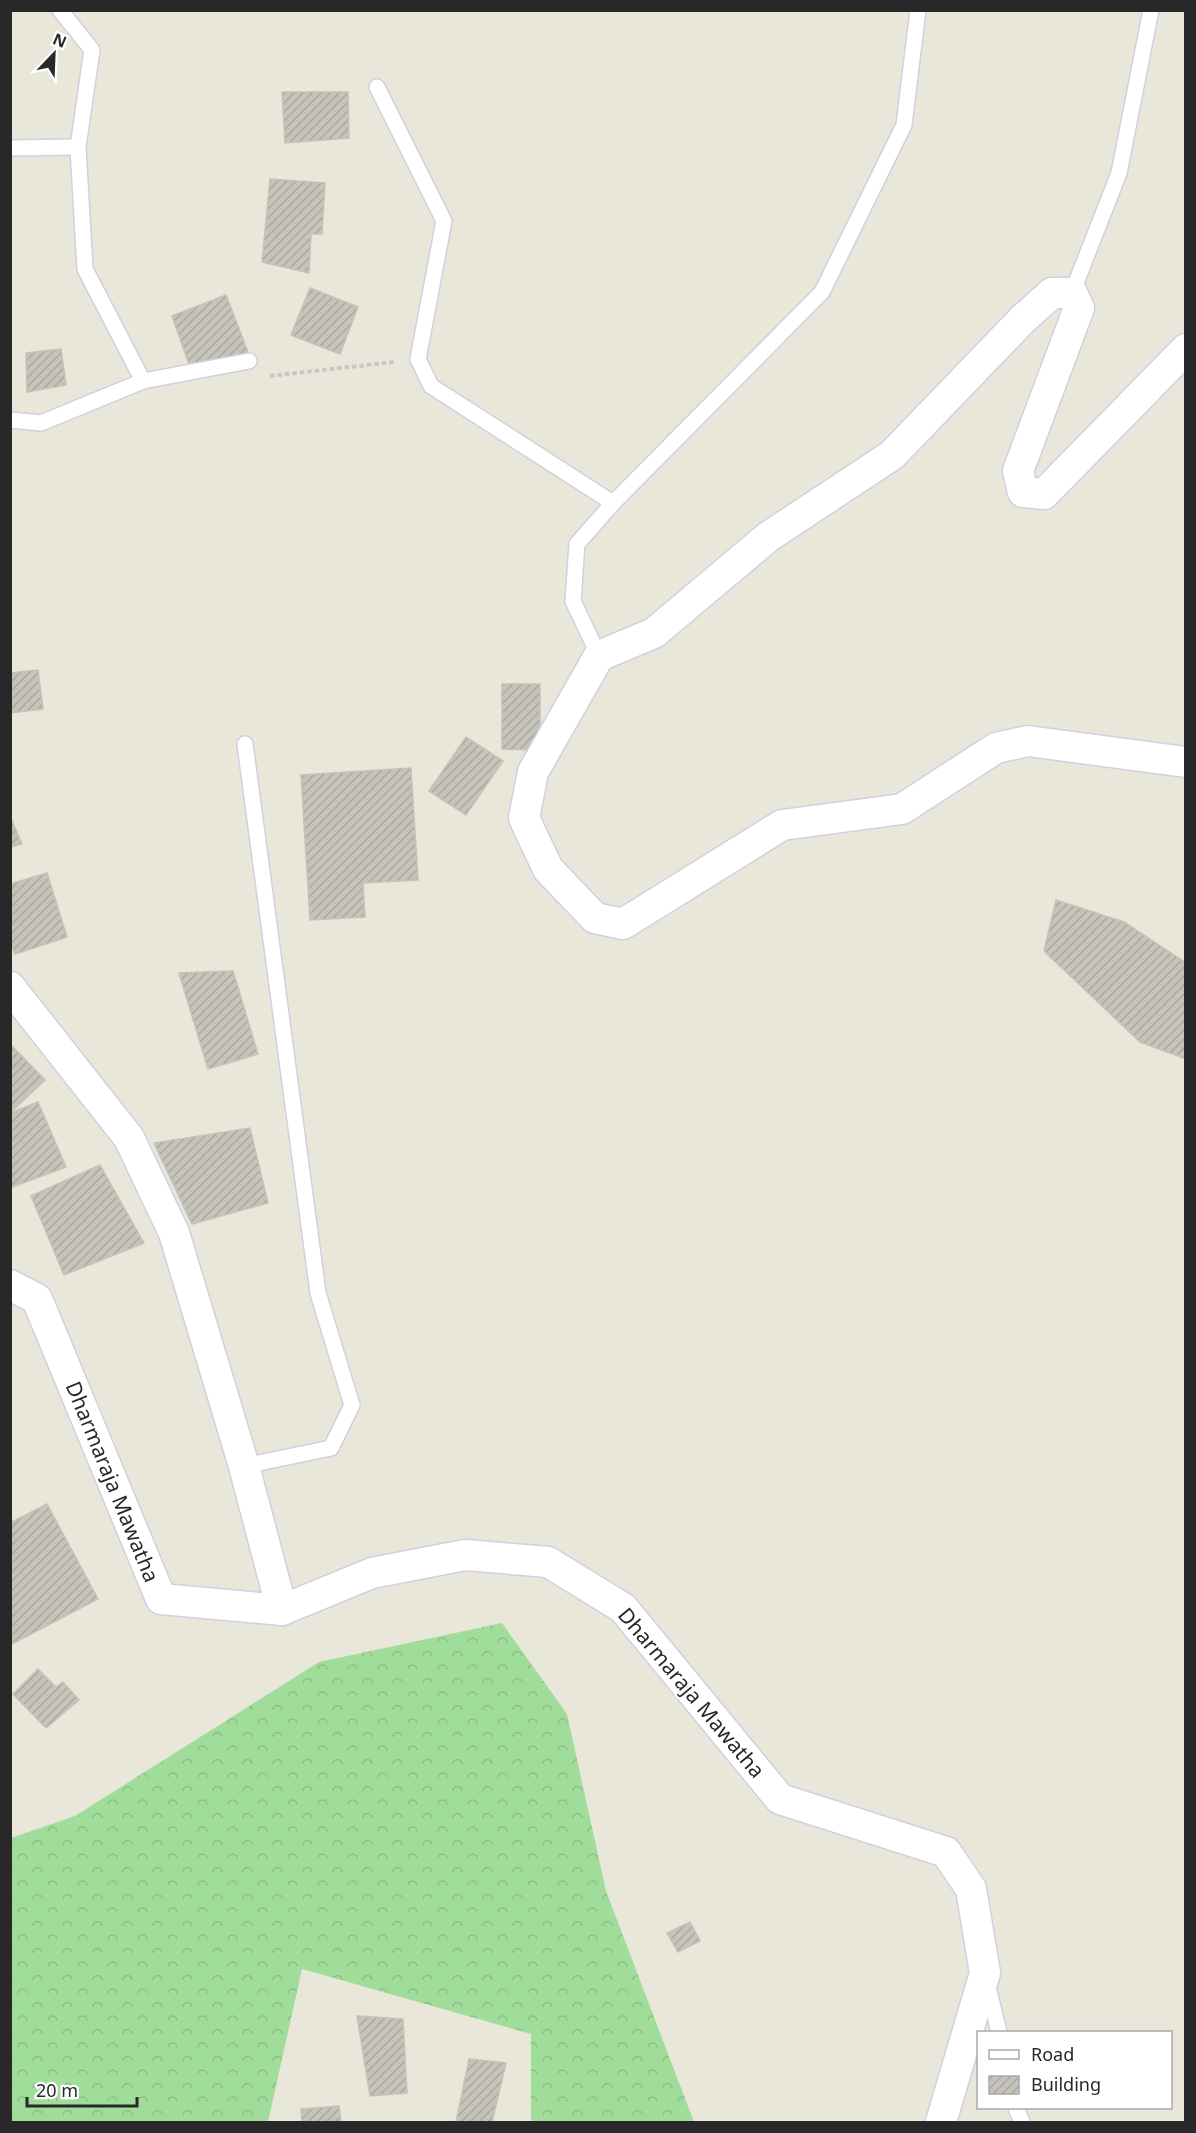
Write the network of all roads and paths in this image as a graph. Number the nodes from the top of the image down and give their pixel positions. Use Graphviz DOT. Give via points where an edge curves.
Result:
graph roads {
  1 [pos="60,10"];
  2 [pos="918,10"];
  3 [pos="1150,10"];
  4 [pos="377,87"];
  5 [pos="78,147"];
  6 [pos="10,148"];
  7 [pos="1072,292"];
  8 [pos="1185,349"];
  9 [pos="418,359"];
  10 [pos="249,361"];
  11 [pos="259,377"];
  12 [pos="143,381"];
  13 [pos="10,420"];
  14 [pos="613,503"];
  15 [pos="599,656"];
  16 [pos="245,744"];
  17 [pos="1185,762"];
  18 [pos="10,987"];
  19 [pos="10,1285"];
  20 [pos="244,1466"];
  21 [pos="282,1610"];
  22 [pos="985,1973"];
  23 [pos="999,2031"];
  24 [pos="941,2122"];
  1 -- 5 [label="lane" via="92,50"];
  2 -- 14 [label="lane" via="904,125 822,292"];
  3 -- 7 [label="lane" via="1119,173"];
  4 -- 9 [label="lane" via="444,221"];
  5 -- 6 [label="lane"];
  5 -- 12 [label="lane" via="85,269"];
  7 -- 8 [label="street" via="1079,308 1018,471 1023,492 1044,494"];
  7 -- 15 [label="street" via="1052,293 1023,319 892,455 768,537 654,633"];
  9 -- 11 [label="path"];
  9 -- 14 [label="lane" via="431,387"];
  10 -- 12 [label="lane"];
  12 -- 13 [label="lane" via="41,423"];
  14 -- 15 [label="lane" via="577,544 573,601"];
  15 -- 17 [label="street" via="533,772 524,818 548,868 595,918 623,924 782,825 902,808 996,748 1028,741"];
  16 -- 20 [label="lane" via="318,1293 352,1405 331,1448"];
  18 -- 20 [label="street" via="129,1138 174,1233"];
  19 -- 21 [label="street, Dharmaraja Mawatha" via="37,1299 161,1599"];
  20 -- 21 [label="street"];
  21 -- 22 [label="street, Dharmaraja Mawatha" via="372,1574 465,1556 548,1562 623,1608 780,1799 946,1852 971,1889"];
  22 -- 23 [label="lane"];
  22 -- 24 [label="street"];
}
